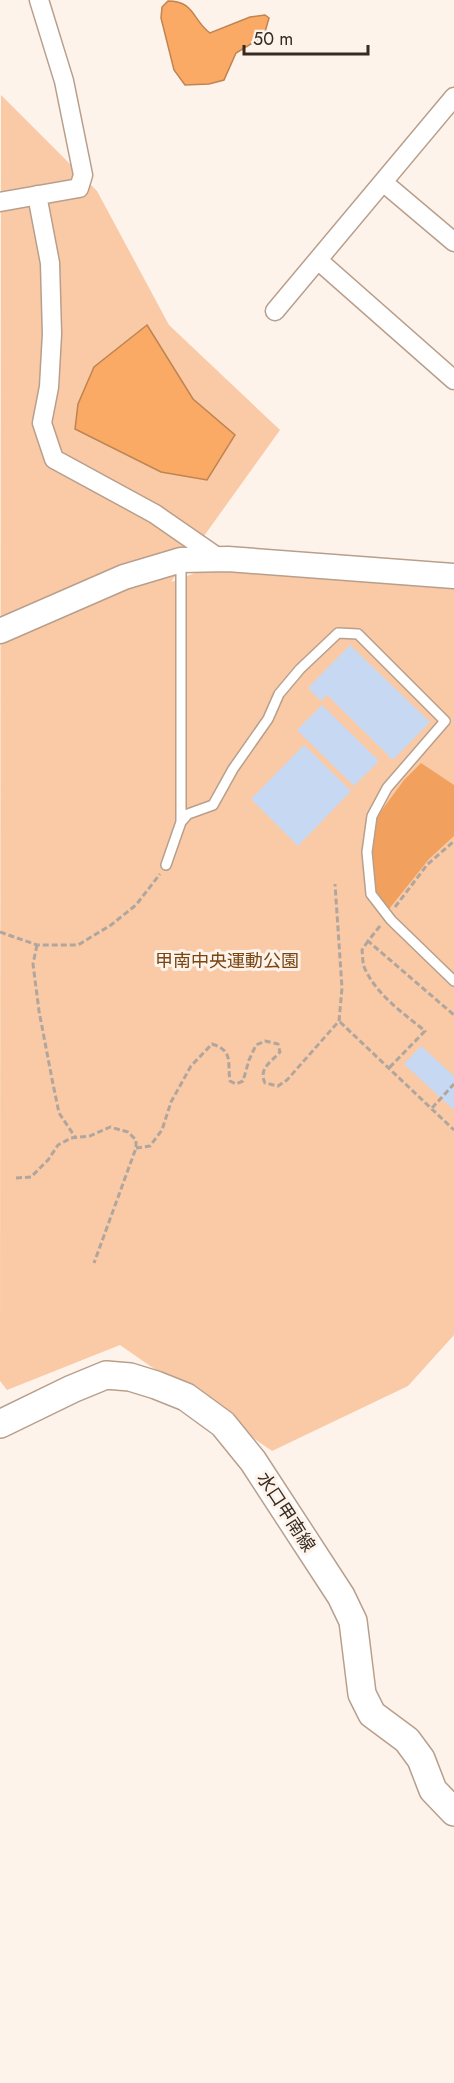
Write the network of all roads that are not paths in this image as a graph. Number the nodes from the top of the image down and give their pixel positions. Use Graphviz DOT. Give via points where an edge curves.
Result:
graph roads {
  1 [pos="39,0"];
  2 [pos="454,97"];
  3 [pos="383,182"];
  4 [pos="37,195"];
  5 [pos="0,202"];
  6 [pos="454,242"];
  7 [pos="319,261"];
  8 [pos="275,311"];
  9 [pos="454,380"];
  10 [pos="220,559"];
  11 [pos="181,560"];
  12 [pos="454,576"];
  13 [pos="0,631"];
  14 [pos="181,822"];
  15 [pos="166,865"];
  16 [pos="454,981"];
  17 [pos="0,1424"];
  18 [pos="454,1812"];
  1 -- 4 [label="street" via="64,81 83,175 79,188"];
  2 -- 3 [label="street"];
  3 -- 6 [label="street"];
  3 -- 7 [label="street"];
  4 -- 5 [label="street"];
  4 -- 10 [label="street" via="50,263 52,334 42,423 54,459 155,514"];
  7 -- 8 [label="street"];
  7 -- 9 [label="street"];
  10 -- 11 [label="street"];
  10 -- 12 [label="street"];
  11 -- 13 [label="street" via="124,577"];
  11 -- 14 [label="lane"];
  14 -- 15 [label="lane"];
  14 -- 16 [label="lane" via="188,814 213,805 268,719 279,694 300,669 338,633 358,634 445,721 387,788 372,816 367,852 371,894 391,920"];
  17 -- 18 [label="main road, 水口甲南線" via="106,1375 130,1377 186,1397 223,1424 253,1461 341,1596 353,1622 362,1694 372,1714 407,1740 421,1759 433,1790"];
}
